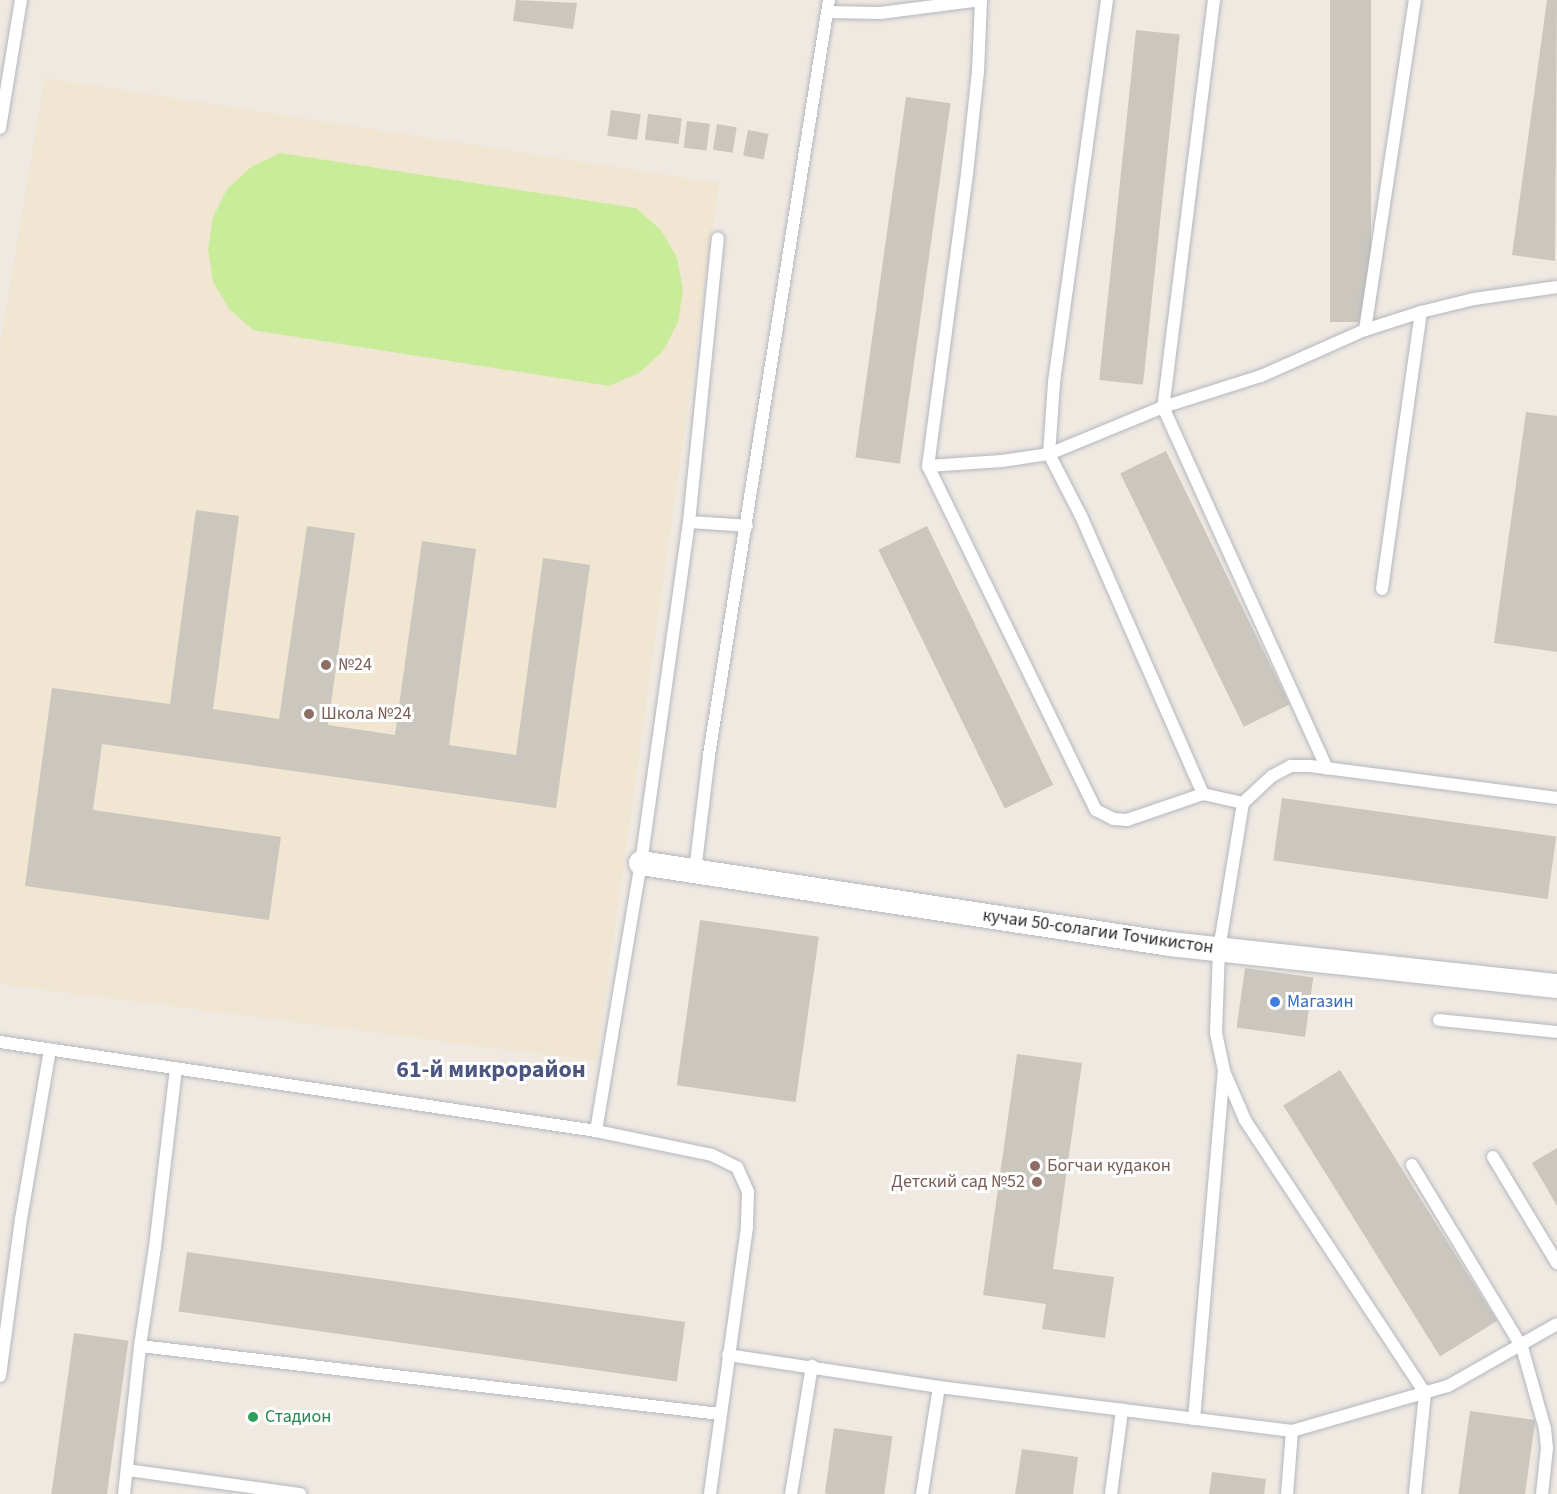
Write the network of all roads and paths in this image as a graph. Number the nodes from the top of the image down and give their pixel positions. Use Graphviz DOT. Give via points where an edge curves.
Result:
graph roads {
  1 [pos="21,0"];
  2 [pos="981,0"];
  3 [pos="1107,0"];
  4 [pos="1214,0"];
  5 [pos="1415,0"];
  6 [pos="828,6"];
  7 [pos="0,128"];
  8 [pos="718,238"];
  9 [pos="1557,286"];
  10 [pos="1421,312"];
  11 [pos="1365,330"];
  12 [pos="1163,407"];
  13 [pos="1049,454"];
  14 [pos="928,466"];
  15 [pos="689,522"];
  16 [pos="747,526"];
  17 [pos="1382,589"];
  18 [pos="1328,768"];
  19 [pos="1203,795"];
  20 [pos="1557,798"];
  21 [pos="1244,803"];
  22 [pos="641,864"];
  23 [pos="694,871"];
  24 [pos="1219,950"];
  25 [pos="1557,986"];
  26 [pos="1439,1020"];
  27 [pos="1557,1032"];
  28 [pos="0,1042"];
  29 [pos="50,1050"];
  30 [pos="176,1069"];
  31 [pos="1224,1071"];
  32 [pos="596,1131"];
  33 [pos="1493,1157"];
  34 [pos="1412,1165"];
  35 [pos="1557,1263"];
  36 [pos="1557,1324"];
  37 [pos="140,1346"];
  38 [pos="1522,1347"];
  39 [pos="728,1355"];
  40 [pos="812,1366"];
  41 [pos="0,1376"];
  42 [pos="939,1386"];
  43 [pos="1425,1393"];
  44 [pos="1122,1410"];
  45 [pos="720,1414"];
  46 [pos="1194,1419"];
  47 [pos="1292,1431"];
  48 [pos="128,1470"];
  49 [pos="124,1494"];
  50 [pos="300,1494"];
  51 [pos="710,1494"];
  52 [pos="791,1494"];
  53 [pos="922,1494"];
  54 [pos="1111,1494"];
  55 [pos="1287,1494"];
  56 [pos="1415,1494"];
  57 [pos="1542,1494"];
  1 -- 7 [label="lane"];
  2 -- 6 [label="lane" via="880,13"];
  2 -- 14 [label="lane" via="967,174"];
  3 -- 13 [label="lane" via="1054,383"];
  4 -- 12 [label="lane"];
  5 -- 11 [label="lane"];
  6 -- 16 [label="lane"];
  8 -- 15 [label="lane"];
  9 -- 10 [label="lane"];
  10 -- 11 [label="lane"];
  10 -- 17 [label="lane"];
  11 -- 12 [label="lane" via="1262,376"];
  12 -- 13 [label="lane"];
  12 -- 18 [label="lane"];
  13 -- 14 [label="lane"];
  13 -- 19 [label="lane" via="1081,516"];
  14 -- 19 [label="lane" via="1096,810 1114,819 1127,819"];
  15 -- 16 [label="lane"];
  15 -- 22 [label="lane"];
  16 -- 23 [label="lane"];
  18 -- 20 [label="lane"];
  18 -- 21 [label="lane" via="1291,766 1272,776"];
  19 -- 21 [label="lane"];
  21 -- 24 [label="lane"];
  22 -- 23 [label="street, кучаи 50-солагии Точикистон"];
  22 -- 32 [label="lane"];
  23 -- 24 [label="street, кучаи 50-солагии Точикистон"];
  24 -- 25 [label="street, кучаи 50-солагии Точикистон"];
  24 -- 31 [label="lane" via="1216,1033"];
  26 -- 27 [label="lane"];
  28 -- 29 [label="lane"];
  29 -- 30 [label="lane"];
  29 -- 41 [label="lane" via="21,1219"];
  30 -- 32 [label="lane"];
  30 -- 37 [label="lane"];
  31 -- 43 [label="lane" via="1245,1120"];
  31 -- 46 [label="lane"];
  32 -- 39 [label="lane" via="712,1155 738,1167 748,1192 747,1227"];
  33 -- 35 [label="lane"];
  34 -- 38 [label="lane"];
  36 -- 38 [label="lane"];
  37 -- 45 [label="lane"];
  37 -- 48 [label="lane"];
  38 -- 43 [label="lane" via="1448,1386"];
  38 -- 57 [label="lane" via="1545,1429"];
  39 -- 40 [label="lane"];
  39 -- 45 [label="lane"];
  40 -- 42 [label="lane"];
  40 -- 52 [label="lane"];
  42 -- 44 [label="lane"];
  42 -- 53 [label="lane"];
  43 -- 47 [label="lane"];
  43 -- 56 [label="lane"];
  44 -- 46 [label="lane"];
  44 -- 54 [label="lane"];
  45 -- 51 [label="lane"];
  46 -- 47 [label="lane"];
  47 -- 55 [label="lane"];
  48 -- 49 [label="lane"];
  48 -- 50 [label="lane"];
}
